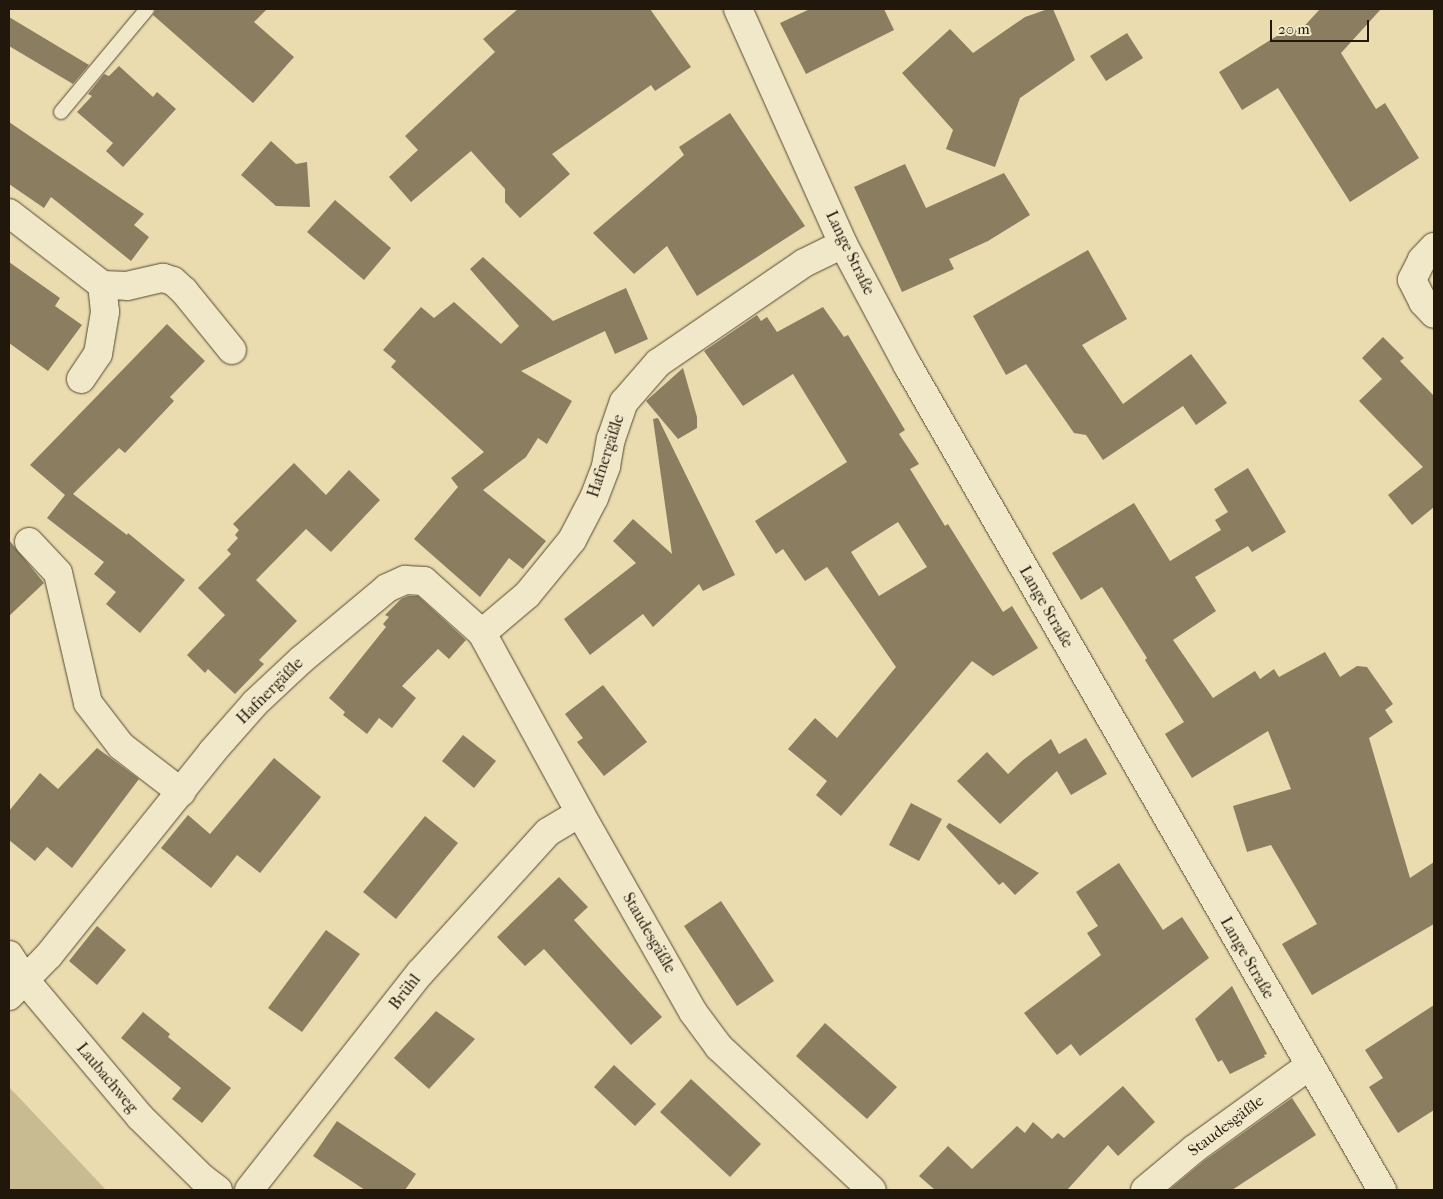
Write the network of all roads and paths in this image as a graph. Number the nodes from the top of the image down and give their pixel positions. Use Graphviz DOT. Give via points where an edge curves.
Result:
graph roads {
  1 [pos="147,9"];
  2 [pos="738,9"];
  3 [pos="61,112"];
  4 [pos="9,213"];
  5 [pos="844,244"];
  6 [pos="1434,247"];
  7 [pos="102,284"];
  8 [pos="1434,314"];
  9 [pos="232,350"];
  10 [pos="81,379"];
  11 [pos="29,542"];
  12 [pos="482,633"];
  13 [pos="181,792"];
  14 [pos="580,813"];
  15 [pos="9,955"];
  16 [pos="17,988"];
  17 [pos="1309,1066"];
  18 [pos="218,1190"];
  19 [pos="249,1190"];
  20 [pos="872,1190"];
  21 [pos="1145,1190"];
  22 [pos="1382,1190"];
  1 -- 3 [label="lane"];
  2 -- 5 [label="street, Lange Straße"];
  4 -- 7 [label="street"];
  5 -- 12 [label="street, Hafnergäßle" via="804,263 658,362 624,402 594,498 572,540 527,595"];
  5 -- 17 [label="street, Lange Straße" via="908,366"];
  6 -- 8 [label="street" via="1422,260 1412,280 1423,302"];
  7 -- 9 [label="street" via="127,286 163,278 173,282 184,290"];
  7 -- 10 [label="street" via="106,312 98,354"];
  11 -- 13 [label="street" via="58,573 88,703 121,746"];
  12 -- 13 [label="street, Hafnergäßle" via="424,581 405,580 387,588 255,703"];
  12 -- 14 [label="street, Staudesgäßle"];
  13 -- 16 [label="street, Hafnergäßle" via="49,955"];
  14 -- 19 [label="street, Brühl" via="548,832 420,973"];
  14 -- 20 [label="street, Staudesgäßle" via="693,1012 719,1047"];
  15 -- 16 [label="street, Laubachweg"];
  16 -- 18 [label="street, Laubachweg" via="140,1117"];
  17 -- 21 [label="street, Staudesgäßle" via="1194,1149"];
  17 -- 22 [label="street, Lange Straße"];
}
